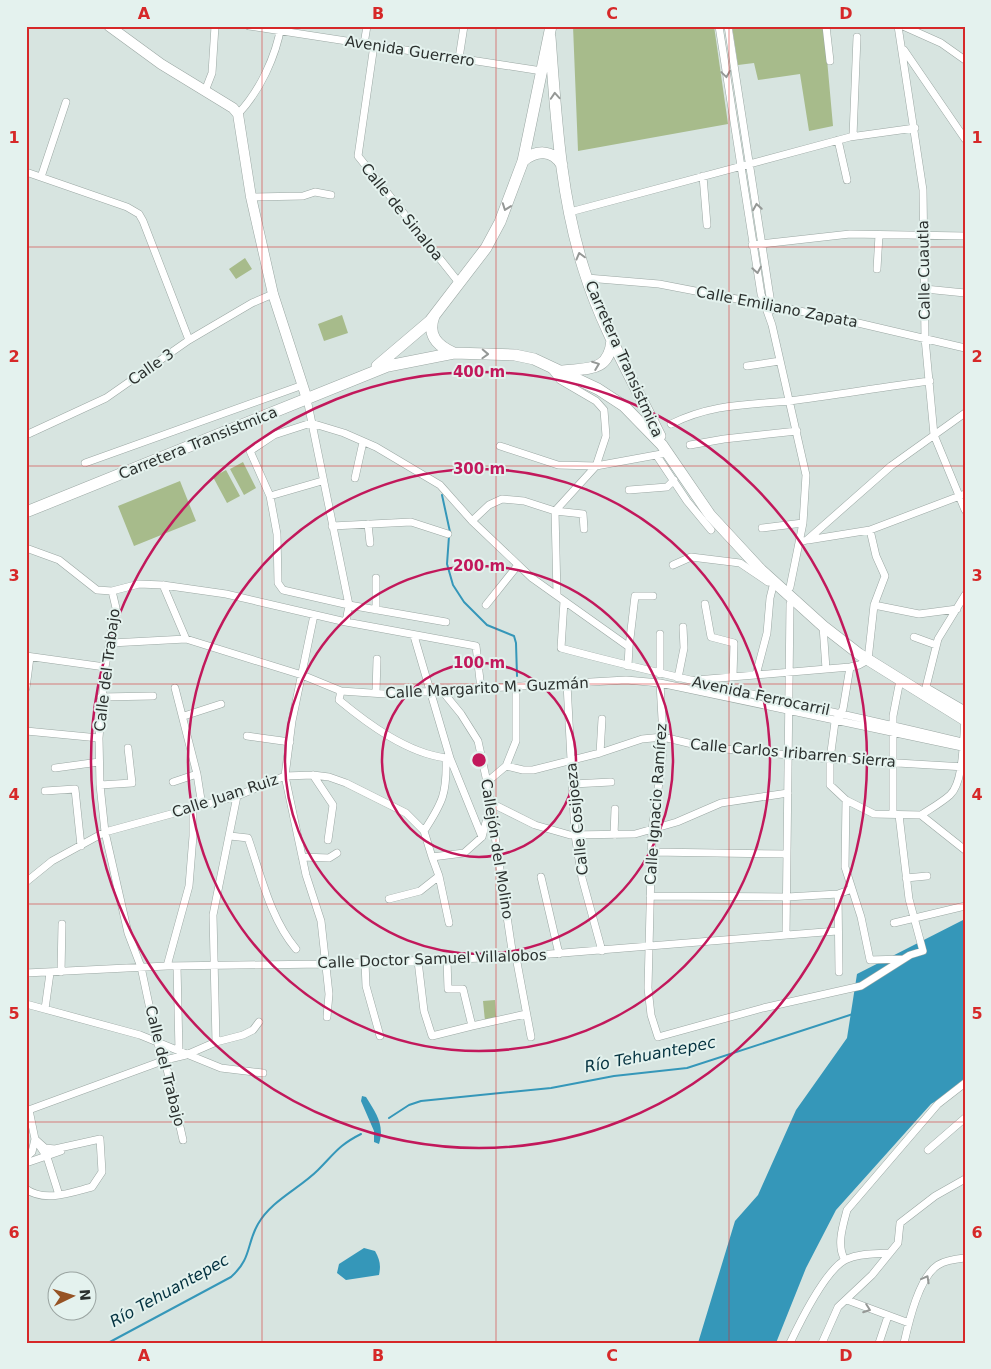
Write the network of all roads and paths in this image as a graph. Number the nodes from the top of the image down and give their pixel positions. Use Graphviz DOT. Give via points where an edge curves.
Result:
graph roads {
  1 [pos="109,26"];
  2 [pos="215,26"];
  3 [pos="249,26"];
  4 [pos="367,26"];
  5 [pos="464,26"];
  6 [pos="719,26"];
  7 [pos="728,26"];
  8 [pos="826,26"];
  9 [pos="898,26"];
  10 [pos="903,26"];
  11 [pos="119,29"];
  12 [pos="281,29"];
  13 [pos="550,32"];
  14 [pos="856,37"];
  15 [pos="364,44"];
  16 [pos="374,46"];
  17 [pos="903,48"];
  18 [pos="459,58"];
  19 [pos="965,60"];
  20 [pos="830,61"];
  21 [pos="542,71"];
  22 [pos="205,91"];
  23 [pos="66,102"];
  24 [pos="740,105"];
  25 [pos="730,106"];
  26 [pos="238,114"];
  27 [pos="915,128"];
  28 [pos="853,136"];
  29 [pos="965,139"];
  30 [pos="838,140"];
  31 [pos="523,161"];
  32 [pos="749,164"];
  33 [pos="562,165"];
  34 [pos="740,166"];
  35 [pos="26,172"];
  36 [pos="703,176"];
  37 [pos="41,177"];
  38 [pos="847,180"];
  39 [pos="331,195"];
  40 [pos="252,196"];
  41 [pos="570,212"];
  42 [pos="707,225"];
  43 [pos="879,235"];
  44 [pos="924,235"];
  45 [pos="965,236"];
  46 [pos="763,244"];
  47 [pos="752,245"];
  48 [pos="877,269"];
  49 [pos="587,278"];
  50 [pos="460,284"];
  51 [pos="925,289"];
  52 [pos="965,293"];
  53 [pos="273,294"];
  54 [pos="763,304"];
  55 [pos="772,305"];
  56 [pos="435,314"];
  57 [pos="772,325"];
  58 [pos="926,338"];
  59 [pos="188,340"];
  60 [pos="612,340"];
  61 [pos="965,348"];
  62 [pos="454,353"];
  63 [pos="780,361"];
  64 [pos="548,364"];
  65 [pos="747,366"];
  66 [pos="563,371"];
  67 [pos="369,372"];
  68 [pos="930,381"];
  69 [pos="302,385"];
  70 [pos="307,399"];
  71 [pos="789,400"];
  72 [pos="965,413"];
  73 [pos="311,423"];
  74 [pos="671,424"];
  75 [pos="797,431"];
  76 [pos="26,435"];
  77 [pos="934,435"];
  78 [pos="364,442"];
  79 [pos="690,445"];
  80 [pos="500,446"];
  81 [pos="662,452"];
  82 [pos="85,463"];
  83 [pos="596,466"];
  84 [pos="355,478"];
  85 [pos="674,480"];
  86 [pos="322,481"];
  87 [pos="629,490"];
  88 [pos="962,495"];
  89 [pos="270,496"];
  90 [pos="965,510"];
  91 [pos="555,511"];
  92 [pos="26,512"];
  93 [pos="472,521"];
  94 [pos="803,523"];
  95 [pos="368,524"];
  96 [pos="332,526"];
  97 [pos="762,528"];
  98 [pos="584,529"];
  99 [pos="711,530"];
  100 [pos="870,530"];
  101 [pos="448,534"];
  102 [pos="803,541"];
  103 [pos="370,543"];
  104 [pos="26,548"];
  105 [pos="518,565"];
  106 [pos="673,565"];
  107 [pos="376,578"];
  108 [pos="774,584"];
  109 [pos="163,585"];
  110 [pos="790,587"];
  111 [pos="112,592"];
  112 [pos="557,595"];
  113 [pos="653,596"];
  114 [pos="964,599"];
  115 [pos="564,601"];
  116 [pos="705,604"];
  117 [pos="790,604"];
  118 [pos="349,605"];
  119 [pos="486,605"];
  120 [pos="874,605"];
  121 [pos="956,609"];
  122 [pos="376,610"];
  123 [pos="314,616"];
  124 [pos="346,622"];
  125 [pos="446,622"];
  126 [pos="823,626"];
  127 [pos="683,627"];
  128 [pos="660,634"];
  129 [pos="414,636"];
  130 [pos="914,637"];
  131 [pos="186,639"];
  132 [pos="111,643"];
  133 [pos="936,645"];
  134 [pos="630,647"];
  135 [pos="28,657"];
  136 [pos="377,660"];
  137 [pos="868,660"];
  138 [pos="628,666"];
  139 [pos="105,667"];
  140 [pos="850,667"];
  141 [pos="826,669"];
  142 [pos="788,673"];
  143 [pos="660,674"];
  144 [pos="302,675"];
  145 [pos="756,675"];
  146 [pos="733,676"];
  147 [pos="678,678"];
  148 [pos="900,680"];
  149 [pos="690,681"];
  150 [pos="660,683"];
  151 [pos="566,684"];
  152 [pos="26,688"];
  153 [pos="175,688"];
  154 [pos="481,689"];
  155 [pos="341,690"];
  156 [pos="926,691"];
  157 [pos="443,692"];
  158 [pos="376,693"];
  159 [pos="430,693"];
  160 [pos="516,693"];
  161 [pos="153,696"];
  162 [pos="101,697"];
  163 [pos="788,701"];
  164 [pos="221,704"];
  165 [pos="789,710"];
  166 [pos="965,710"];
  167 [pos="841,712"];
  168 [pos="184,716"];
  169 [pos="602,719"];
  170 [pos="837,720"];
  171 [pos="965,720"];
  172 [pos="894,728"];
  173 [pos="26,731"];
  174 [pos="247,736"];
  175 [pos="663,737"];
  176 [pos="99,738"];
  177 [pos="290,742"];
  178 [pos="962,744"];
  179 [pos="128,748"];
  180 [pos="600,753"];
  181 [pos="789,754"];
  182 [pos="448,758"];
  183 [pos="571,760"];
  184 [pos="830,760"];
  185 [pos="99,762"];
  186 [pos="894,763"];
  187 [pos="506,766"];
  188 [pos="962,767"];
  189 [pos="55,768"];
  190 [pos="197,774"];
  191 [pos="313,774"];
  192 [pos="285,776"];
  193 [pos="174,782"];
  194 [pos="487,782"];
  195 [pos="611,782"];
  196 [pos="573,784"];
  197 [pos="100,785"];
  198 [pos="45,791"];
  199 [pos="788,793"];
  200 [pos="236,796"];
  201 [pos="846,800"];
  202 [pos="490,805"];
  203 [pos="202,806"];
  204 [pos="193,808"];
  205 [pos="615,809"];
  206 [pos="896,814"];
  207 [pos="921,815"];
  208 [pos="652,830"];
  209 [pos="424,831"];
  210 [pos="105,832"];
  211 [pos="575,835"];
  212 [pos="614,835"];
  213 [pos="230,836"];
  214 [pos="482,837"];
  215 [pos="328,840"];
  216 [pos="81,846"];
  217 [pos="965,850"];
  218 [pos="652,852"];
  219 [pos="337,853"];
  220 [pos="787,854"];
  221 [pos="302,857"];
  222 [pos="432,857"];
  223 [pos="439,876"];
  224 [pos="927,876"];
  225 [pos="541,877"];
  226 [pos="906,878"];
  227 [pos="26,882"];
  228 [pos="852,888"];
  229 [pos="838,894"];
  230 [pos="650,896"];
  231 [pos="787,897"];
  232 [pos="389,899"];
  233 [pos="965,906"];
  234 [pos="914,918"];
  235 [pos="449,923"];
  236 [pos="894,923"];
  237 [pos="62,924"];
  238 [pos="837,932"];
  239 [pos="786,935"];
  240 [pos="650,948"];
  241 [pos="296,949"];
  242 [pos="602,951"];
  243 [pos="559,954"];
  244 [pos="515,957"];
  245 [pos="904,959"];
  246 [pos="447,960"];
  247 [pos="418,961"];
  248 [pos="365,962"];
  249 [pos="215,964"];
  250 [pos="326,964"];
  251 [pos="167,966"];
  252 [pos="178,966"];
  253 [pos="142,967"];
  254 [pos="61,972"];
  255 [pos="839,972"];
  256 [pos="26,973"];
  257 [pos="50,973"];
  258 [pos="26,1004"];
  259 [pos="45,1010"];
  260 [pos="526,1014"];
  261 [pos="327,1017"];
  262 [pos="259,1022"];
  263 [pos="472,1026"];
  264 [pos="380,1036"];
  265 [pos="530,1037"];
  266 [pos="157,1042"];
  267 [pos="216,1042"];
  268 [pos="178,1052"];
  269 [pos="186,1055"];
  270 [pos="165,1060"];
  271 [pos="263,1073"];
  272 [pos="965,1083"];
  273 [pos="28,1111"];
  274 [pos="965,1118"];
  275 [pos="35,1139"];
  276 [pos="183,1140"];
  277 [pos="70,1146"];
  278 [pos="928,1150"];
  279 [pos="26,1157"];
  280 [pos="47,1157"];
  281 [pos="26,1163"];
  282 [pos="965,1179"];
  283 [pos="26,1189"];
  284 [pos="60,1195"];
  285 [pos="889,1253"];
  286 [pos="965,1258"];
  287 [pos="845,1260"];
  288 [pos="847,1300"];
  289 [pos="888,1316"];
  290 [pos="909,1323"];
  291 [pos="790,1343"];
  292 [pos="822,1343"];
  293 [pos="879,1343"];
  294 [pos="904,1343"];
  1 -- 11 [label="street"];
  2 -- 22 [label="street" via="212,73"];
  3 -- 12 [label="street, Avenida Guerrero"];
  4 -- 15 [label="street"];
  5 -- 18 [label="street"];
  6 -- 25 [label="street, one-way"];
  7 -- 24 [label="street"];
  8 -- 20 [label="street"];
  9 -- 17 [label="street, Calle Cuautla"];
  10 -- 19 [label="street" via="941,43"];
  11 -- 22 [label="street" via="161,64"];
  12 -- 15 [label="street, Avenida Guerrero"];
  12 -- 26 [label="street" via="275,52 247,105"];
  13 -- 21 [label="main road, Carretera Transistmica"];
  33 -- 13 [label="main road, Carretera Transistmica, one-way"];
  14 -- 28 [label="street"];
  15 -- 16 [label="street, Avenida Guerrero"];
  16 -- 18 [label="street, Avenida Guerrero"];
  16 -- 50 [label="street, Calle de Sinaloa" via="358,156"];
  17 -- 27 [label="street, Calle Cuautla"];
  17 -- 29 [label="street"];
  18 -- 21 [label="street, Avenida Guerrero"];
  21 -- 31 [label="main road, Carretera Transistmica"];
  22 -- 26 [label="street"];
  23 -- 37 [label="street"];
  24 -- 25 [label="street"];
  24 -- 32 [label="street"];
  25 -- 34 [label="street"];
  26 -- 40 [label="street"];
  27 -- 28 [label="street"];
  27 -- 44 [label="street, Calle Cuautla"];
  28 -- 30 [label="street"];
  30 -- 32 [label="street"];
  30 -- 38 [label="street"];
  31 -- 33 [label="main road" via="528,156 543,152 557,157"];
  31 -- 50 [label="main road, Carretera Transistmica, one-way" via="500,222"];
  32 -- 34 [label="street"];
  46 -- 32 [label="street, one-way"];
  33 -- 41 [label="main road, Carretera Transistmica"];
  34 -- 36 [label="street"];
  34 -- 47 [label="street"];
  35 -- 37 [label="street"];
  36 -- 41 [label="street"];
  36 -- 42 [label="street"];
  37 -- 59 [label="street" via="139,214"];
  39 -- 40 [label="street" via="315,192 304,196"];
  40 -- 53 [label="street"];
  49 -- 41 [label="main road, Carretera Transistmica, one-way"];
  43 -- 44 [label="street"];
  43 -- 46 [label="street" via="850,234"];
  43 -- 48 [label="street"];
  44 -- 45 [label="street"];
  44 -- 51 [label="street, Calle Cuautla"];
  46 -- 47 [label="street"];
  46 -- 55 [label="street"];
  47 -- 54 [label="street, one-way"];
  49 -- 54 [label="street, Calle Emiliano Zapata" via="659,284"];
  49 -- 60 [label="main road, Carretera Transistmica"];
  50 -- 56 [label="main road, Carretera Transistmica"];
  51 -- 52 [label="street"];
  51 -- 58 [label="street, Calle Cuautla"];
  53 -- 59 [label="street, Calle 3"];
  53 -- 69 [label="street"];
  54 -- 55 [label="street, Calle Emiliano Zapata"];
  54 -- 57 [label="street"];
  55 -- 57 [label="street"];
  55 -- 58 [label="street, Calle Emiliano Zapata"];
  56 -- 62 [label="main road" via="432,333 436,342"];
  56 -- 67 [label="main road, Carretera Transistmica"];
  57 -- 63 [label="street"];
  58 -- 61 [label="street, Calle Emiliano Zapata"];
  58 -- 68 [label="street, Calle Cuautla"];
  59 -- 76 [label="street, Calle 3" via="106,398"];
  66 -- 60 [label="main road, one-way" via="601,365 610,354"];
  60 -- 81 [label="main road, Carretera Transistmica" via="660,436"];
  62 -- 64 [label="main road, Carretera Transistmica, one-way" via="515,355"];
  62 -- 67 [label="main road, Carretera Transistmica"];
  63 -- 65 [label="street"];
  63 -- 71 [label="street"];
  64 -- 66 [label="main road, Carretera Transistmica"];
  64 -- 83 [label="street" via="560,380 596,401 604,410 606,436"];
  66 -- 81 [label="main road, Carretera Transistmica" via="624,406"];
  67 -- 70 [label="main road, Carretera Transistmica"];
  68 -- 71 [label="street"];
  68 -- 77 [label="street, Calle Cuautla"];
  69 -- 70 [label="street"];
  69 -- 82 [label="street"];
  70 -- 73 [label="street"];
  70 -- 92 [label="main road, Carretera Transistmica"];
  71 -- 74 [label="street" via="717,408 693,413"];
  71 -- 75 [label="street"];
  72 -- 77 [label="street"];
  73 -- 78 [label="street"];
  73 -- 86 [label="street"];
  73 -- 89 [label="street" via="274,435 250,451"];
  75 -- 79 [label="street"];
  75 -- 94 [label="street" via="806,475"];
  77 -- 88 [label="street, Calle Cuautla"];
  77 -- 102 [label="street" via="891,466"];
  78 -- 84 [label="street"];
  78 -- 93 [label="street" via="440,485"];
  80 -- 83 [label="street" via="558,465"];
  81 -- 83 [label="street"];
  81 -- 85 [label="street"];
  81 -- 108 [label="main road, Carretera Transistmica" via="710,515"];
  83 -- 91 [label="street"];
  85 -- 87 [label="street" via="667,487"];
  85 -- 99 [label="street" via="687,502"];
  86 -- 89 [label="street"];
  86 -- 96 [label="street"];
  88 -- 90 [label="street, Calle Cuautla"];
  88 -- 100 [label="street"];
  89 -- 118 [label="street" via="277,534 278,583 283,590"];
  91 -- 93 [label="street" via="524,501 502,499 489,505"];
  91 -- 98 [label="street" via="583,514"];
  91 -- 112 [label="street"];
  93 -- 105 [label="street"];
  94 -- 97 [label="street"];
  94 -- 102 [label="street"];
  95 -- 96 [label="street"];
  95 -- 101 [label="street" via="411,522"];
  95 -- 103 [label="street"];
  96 -- 118 [label="street"];
  100 -- 102 [label="street"];
  100 -- 120 [label="street" via="885,576"];
  102 -- 110 [label="street"];
  104 -- 111 [label="street" via="59,560 97,590"];
  105 -- 112 [label="street"];
  105 -- 119 [label="street"];
  106 -- 108 [label="street" via="691,557 740,564"];
  107 -- 122 [label="street"];
  108 -- 126 [label="main road, Carretera Transistmica"];
  108 -- 145 [label="street"];
  109 -- 111 [label="street, Calle del Trabajo" via="139,584"];
  109 -- 123 [label="street, Calle del Trabajo" via="226,594"];
  109 -- 131 [label="street"];
  111 -- 132 [label="street, Calle del Trabajo" via="116,608"];
  112 -- 115 [label="street"];
  113 -- 134 [label="street" via="635,596"];
  114 -- 121 [label="street"];
  115 -- 134 [label="street"];
  115 -- 138 [label="street, Avenida Ferrocarril" via="561,648"];
  116 -- 146 [label="street" via="711,637 734,643"];
  117 -- 142 [label="street"];
  118 -- 122 [label="street"];
  118 -- 124 [label="street"];
  120 -- 121 [label="street" via="919,614"];
  120 -- 137 [label="street"];
  121 -- 133 [label="street"];
  122 -- 125 [label="street"];
  123 -- 124 [label="street, Calle del Trabajo"];
  123 -- 144 [label="street"];
  124 -- 129 [label="street, Calle del Trabajo"];
  126 -- 137 [label="main road, Carretera Transistmica"];
  126 -- 141 [label="street"];
  127 -- 147 [label="street" via="684,648"];
  128 -- 143 [label="street"];
  129 -- 154 [label="street, Calle del Trabajo" via="476,646"];
  129 -- 159 [label="street"];
  130 -- 133 [label="street"];
  131 -- 132 [label="street, Calle Margarito M. Guzmán"];
  131 -- 144 [label="street, Calle Margarito M. Guzmán"];
  132 -- 139 [label="street, Calle del Trabajo"];
  133 -- 156 [label="street"];
  134 -- 138 [label="street"];
  135 -- 139 [label="street"];
  135 -- 152 [label="street"];
  136 -- 158 [label="street"];
  137 -- 140 [label="street"];
  137 -- 148 [label="main road, Carretera Transistmica"];
  138 -- 143 [label="street, Avenida Ferrocarril"];
  139 -- 162 [label="street, Calle del Trabajo"];
  140 -- 141 [label="street"];
  140 -- 167 [label="street"];
  141 -- 142 [label="street"];
  142 -- 145 [label="street"];
  142 -- 163 [label="street"];
  143 -- 147 [label="street, Avenida Ferrocarril"];
  144 -- 155 [label="street, Calle Margarito M. Guzmán"];
  144 -- 177 [label="street"];
  145 -- 146 [label="street"];
  146 -- 149 [label="street"];
  147 -- 149 [label="street, Avenida Ferrocarril"];
  148 -- 156 [label="main road, Carretera Transistmica"];
  148 -- 172 [label="street"];
  149 -- 163 [label="street, Avenida Ferrocarril"];
  150 -- 151 [label="street, Calle Margarito M. Guzmán" via="626,680"];
  150 -- 165 [label="street, Calle Margarito M. Guzmán"];
  150 -- 175 [label="street, Calle Ignacio Ramírez"];
  151 -- 154 [label="street, Calle Margarito M. Guzmán"];
  151 -- 183 [label="street, Calle Cosijoeza"];
  153 -- 168 [label="street"];
  154 -- 157 [label="street, Calle Margarito M. Guzmán"];
  155 -- 158 [label="street, Calle Margarito M. Guzmán"];
  155 -- 182 [label="street" via="339,700 396,739 430,755"];
  156 -- 166 [label="street"];
  156 -- 171 [label="main road, Carretera Transistmica"];
  157 -- 159 [label="street, Calle Margarito M. Guzmán"];
  157 -- 194 [label="street, Callejón del Molino" via="478,741"];
  158 -- 159 [label="street, Calle Margarito M. Guzmán"];
  159 -- 182 [label="street"];
  160 -- 187 [label="street" via="516,740"];
  161 -- 162 [label="street"];
  162 -- 176 [label="street, Calle del Trabajo"];
  163 -- 165 [label="street"];
  163 -- 167 [label="street, Avenida Ferrocarril"];
  164 -- 168 [label="street"];
  165 -- 170 [label="street, Calle Margarito M. Guzmán"];
  165 -- 181 [label="street"];
  167 -- 170 [label="street"];
  167 -- 172 [label="street, Avenida Ferrocarril"];
  168 -- 190 [label="street"];
  169 -- 180 [label="street"];
  170 -- 172 [label="street, Calle Margarito M. Guzmán"];
  170 -- 184 [label="street"];
  171 -- 178 [label="street"];
  172 -- 178 [label="street"];
  172 -- 186 [label="street"];
  173 -- 176 [label="street"];
  174 -- 177 [label="street"];
  175 -- 180 [label="street, Calle Carlos Iribarren Sierra" via="642,739"];
  175 -- 181 [label="street, Calle Carlos Iribarren Sierra" via="705,748"];
  175 -- 208 [label="street, Calle Ignacio Ramírez"];
  176 -- 185 [label="street, Calle del Trabajo"];
  177 -- 192 [label="street"];
  178 -- 188 [label="street"];
  179 -- 197 [label="street" via="132,783"];
  180 -- 183 [label="street, Calle Carlos Iribarren Sierra"];
  181 -- 184 [label="street, Calle Carlos Iribarren Sierra"];
  181 -- 199 [label="street"];
  182 -- 209 [label="street" via="442,803"];
  182 -- 214 [label="street"];
  183 -- 187 [label="street, Calle Carlos Iribarren Sierra" via="533,770"];
  183 -- 196 [label="street, Calle Cosijoeza"];
  184 -- 186 [label="street, Calle Carlos Iribarren Sierra"];
  184 -- 201 [label="street" via="830,785"];
  185 -- 189 [label="street"];
  185 -- 197 [label="street, Calle del Trabajo"];
  186 -- 188 [label="street, Calle Carlos Iribarren Sierra"];
  186 -- 206 [label="street"];
  187 -- 194 [label="street"];
  188 -- 207 [label="street" via="950,795"];
  190 -- 193 [label="street"];
  190 -- 203 [label="street"];
  191 -- 192 [label="street, Calle Juan Ruiz"];
  191 -- 209 [label="street, Calle Juan Ruiz" via="329,776 406,813"];
  191 -- 215 [label="street" via="333,805"];
  192 -- 200 [label="street, Calle Juan Ruiz"];
  192 -- 221 [label="street"];
  194 -- 202 [label="street, Callejón del Molino"];
  195 -- 196 [label="street"];
  196 -- 211 [label="street, Calle Cosijoeza"];
  197 -- 210 [label="street, Calle del Trabajo"];
  198 -- 216 [label="street" via="75,788"];
  199 -- 208 [label="street" via="721,803"];
  199 -- 220 [label="street"];
  200 -- 203 [label="street, Calle Juan Ruiz"];
  200 -- 213 [label="street"];
  201 -- 206 [label="street" via="874,814"];
  201 -- 228 [label="street" via="845,867"];
  202 -- 211 [label="street" via="534,825"];
  202 -- 214 [label="street"];
  202 -- 244 [label="street, Callejón del Molino"];
  203 -- 204 [label="street, Calle Juan Ruiz"];
  204 -- 210 [label="street, Calle Juan Ruiz"];
  204 -- 251 [label="street" via="189,886"];
  205 -- 212 [label="street"];
  206 -- 207 [label="street"];
  206 -- 226 [label="street"];
  207 -- 217 [label="street"];
  208 -- 212 [label="street"];
  208 -- 218 [label="street, Calle Ignacio Ramírez"];
  209 -- 222 [label="street"];
  210 -- 216 [label="street, Calle Juan Ruiz"];
  210 -- 253 [label="street, Calle del Trabajo" via="128,933"];
  211 -- 212 [label="street"];
  211 -- 242 [label="street, Calle Cosijoeza" via="582,878"];
  213 -- 241 [label="street" via="248,838 275,918"];
  213 -- 249 [label="street" via="214,915"];
  214 -- 222 [label="street" via="464,853"];
  216 -- 227 [label="street, Calle Juan Ruiz"];
  218 -- 220 [label="street"];
  218 -- 230 [label="street, Calle Ignacio Ramírez"];
  219 -- 221 [label="street" via="329,858"];
  220 -- 231 [label="street"];
  221 -- 250 [label="street" via="321,921"];
  222 -- 223 [label="street"];
  223 -- 232 [label="street" via="420,891"];
  223 -- 235 [label="street"];
  224 -- 226 [label="street"];
  225 -- 243 [label="street"];
  226 -- 234 [label="street"];
  228 -- 229 [label="street"];
  228 -- 245 [label="street" via="870,960"];
  229 -- 231 [label="street"];
  229 -- 238 [label="street" via="840,923"];
  230 -- 231 [label="street"];
  230 -- 240 [label="street, Calle Ignacio Ramírez"];
  231 -- 239 [label="street"];
  233 -- 234 [label="street"];
  234 -- 236 [label="street"];
  234 -- 245 [label="street" via="922,950"];
  237 -- 254 [label="street"];
  238 -- 239 [label="street, Calle Doctor Samuel Villalobos"];
  238 -- 255 [label="street"];
  239 -- 240 [label="street, Calle Doctor Samuel Villalobos"];
  240 -- 242 [label="street, Calle Doctor Samuel Villalobos"];
  240 -- 245 [label="street, Calle Ignacio Ramírez" via="648,988 658,1037 763,1008 861,986"];
  242 -- 243 [label="street, Calle Doctor Samuel Villalobos"];
  243 -- 244 [label="street, Calle Doctor Samuel Villalobos"];
  244 -- 246 [label="street, Calle Doctor Samuel Villalobos"];
  244 -- 260 [label="street, Callejón del Molino"];
  246 -- 247 [label="street, Calle Doctor Samuel Villalobos"];
  246 -- 263 [label="street" via="448,989 463,989"];
  247 -- 248 [label="street, Calle Doctor Samuel Villalobos"];
  247 -- 263 [label="street" via="424,1011 432,1036"];
  248 -- 250 [label="street, Calle Doctor Samuel Villalobos"];
  248 -- 264 [label="street" via="366,986"];
  249 -- 250 [label="street, Calle Doctor Samuel Villalobos"];
  249 -- 252 [label="street, Calle Doctor Samuel Villalobos"];
  249 -- 267 [label="street"];
  250 -- 261 [label="street"];
  251 -- 252 [label="street, Calle Doctor Samuel Villalobos"];
  251 -- 253 [label="street, Calle Doctor Samuel Villalobos"];
  252 -- 268 [label="street"];
  253 -- 254 [label="street, Calle Doctor Samuel Villalobos"];
  253 -- 266 [label="street, Calle del Trabajo"];
  254 -- 257 [label="street, Calle Doctor Samuel Villalobos"];
  256 -- 257 [label="street, Calle Doctor Samuel Villalobos"];
  257 -- 259 [label="street"];
  258 -- 259 [label="street"];
  259 -- 266 [label="street"];
  260 -- 263 [label="street"];
  260 -- 265 [label="street, Callejón del Molino"];
  262 -- 267 [label="street" via="243,1035"];
  266 -- 268 [label="street"];
  266 -- 270 [label="street, Calle del Trabajo"];
  267 -- 269 [label="street"];
  268 -- 269 [label="street"];
  269 -- 270 [label="street"];
  269 -- 271 [label="street" via="222,1068"];
  270 -- 273 [label="street"];
  270 -- 276 [label="street, Calle del Trabajo"];
  272 -- 287 [label="street" via="938,1104 847,1210 841,1246"];
  273 -- 275 [label="street"];
  274 -- 278 [label="street"];
  275 -- 277 [label="street" via="45,1148"];
  275 -- 279 [label="street" via="32,1152"];
  275 -- 280 [label="street"];
  277 -- 280 [label="street"];
  277 -- 284 [label="street" via="100,1139 102,1172 92,1187"];
  280 -- 281 [label="street"];
  280 -- 284 [label="street"];
  282 -- 285 [label="street" via="935,1196 900,1223 898,1243"];
  283 -- 284 [label="street" via="34,1195"];
  285 -- 287 [label="street" via="860,1255"];
  285 -- 288 [label="street"];
  290 -- 286 [label="street, one-way" via="917,1297 931,1271 942,1262"];
  287 -- 291 [label="street" via="829,1276"];
  288 -- 289 [label="street, one-way"];
  288 -- 292 [label="street" via="838,1307"];
  289 -- 290 [label="street"];
  289 -- 293 [label="street"];
  290 -- 294 [label="street"];
}
